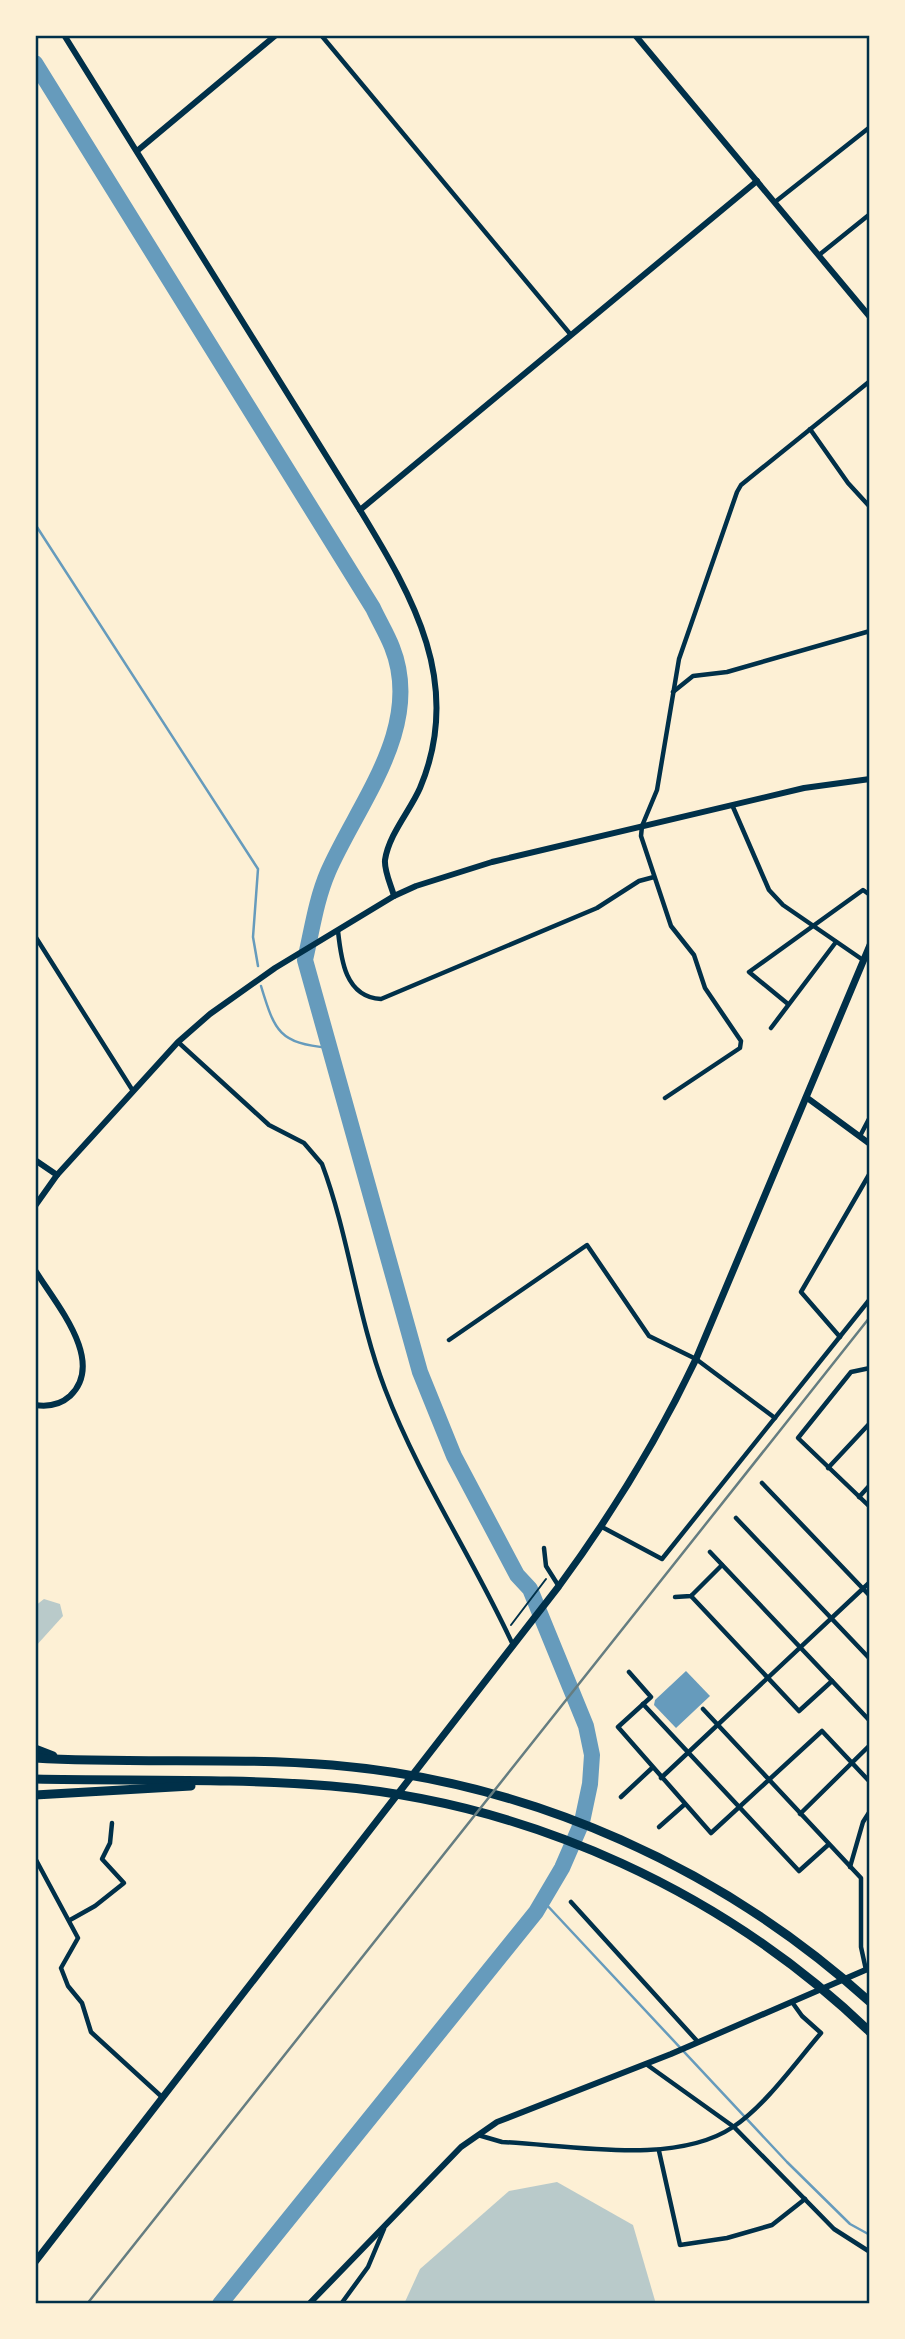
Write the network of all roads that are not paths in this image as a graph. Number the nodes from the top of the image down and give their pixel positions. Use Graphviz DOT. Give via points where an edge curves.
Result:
graph roads {
  1 [pos="64,35"];
  2 [pos="276,35"];
  3 [pos="321,35"];
  4 [pos="635,35"];
  5 [pos="870,127"];
  6 [pos="137,152"];
  7 [pos="757,181"];
  8 [pos="775,202"];
  9 [pos="870,214"];
  10 [pos="819,255"];
  11 [pos="870,317"];
  12 [pos="571,335"];
  13 [pos="870,381"];
  14 [pos="810,429"];
  15 [pos="870,507"];
  16 [pos="360,510"];
  17 [pos="870,631"];
  18 [pos="672,692"];
  19 [pos="870,779"];
  20 [pos="733,807"];
  21 [pos="642,826"];
  22 [pos="654,877"];
  23 [pos="870,895"];
  24 [pos="394,896"];
  25 [pos="813,923"];
  26 [pos="338,931"];
  27 [pos="35,936"];
  28 [pos="836,942"];
  29 [pos="870,945"];
  30 [pos="863,960"];
  31 [pos="788,1004"];
  32 [pos="771,1028"];
  33 [pos="178,1042"];
  34 [pos="133,1091"];
  35 [pos="806,1097"];
  36 [pos="665,1098"];
  37 [pos="870,1116"];
  38 [pos="860,1136"];
  39 [pos="870,1144"];
  40 [pos="35,1160"];
  41 [pos="870,1173"];
  42 [pos="57,1175"];
  43 [pos="35,1206"];
  44 [pos="35,1270"];
  45 [pos="870,1299"];
  46 [pos="840,1338"];
  47 [pos="449,1339"];
  48 [pos="696,1359"];
  49 [pos="870,1368"];
  50 [pos="35,1405"];
  51 [pos="775,1418"];
  52 [pos="870,1423"];
  53 [pos="828,1468"];
  54 [pos="762,1483"];
  55 [pos="870,1485"];
  56 [pos="859,1497"];
  57 [pos="870,1507"];
  58 [pos="736,1518"];
  59 [pos="602,1527"];
  60 [pos="544,1548"];
  61 [pos="710,1552"];
  62 [pos="722,1565"];
  63 [pos="870,1582"];
  64 [pos="559,1586"];
  65 [pos="863,1588"];
  66 [pos="691,1596"];
  67 [pos="870,1596"];
  68 [pos="675,1597"];
  69 [pos="831,1619"];
  70 [pos="515,1643"];
  71 [pos="800,1647"];
  72 [pos="870,1660"];
  73 [pos="629,1672"];
  74 [pos="768,1678"];
  75 [pos="832,1681"];
  76 [pos="643,1704"];
  77 [pos="703,1709"];
  78 [pos="870,1721"];
  79 [pos="718,1725"];
  80 [pos="870,1745"];
  81 [pos="35,1749"];
  82 [pos="689,1752"];
  83 [pos="35,1758"];
  84 [pos="63,1760"];
  85 [pos="852,1763"];
  86 [pos="652,1768"];
  87 [pos="661,1778"];
  88 [pos="35,1779"];
  89 [pos="235,1781"];
  90 [pos="770,1781"];
  91 [pos="870,1782"];
  92 [pos="35,1795"];
  93 [pos="621,1797"];
  94 [pos="685,1804"];
  95 [pos="741,1808"];
  96 [pos="870,1811"];
  97 [pos="800,1814"];
  98 [pos="112,1823"];
  99 [pos="659,1827"];
  100 [pos="828,1845"];
  101 [pos="35,1858"];
  102 [pos="850,1868"];
  103 [pos="571,1902"];
  104 [pos="69,1920"];
  105 [pos="868,1969"];
  106 [pos="792,2000"];
  107 [pos="870,2003"];
  108 [pos="870,2032"];
  109 [pos="696,2043"];
  110 [pos="646,2064"];
  111 [pos="162,2098"];
  112 [pos="736,2125"];
  113 [pos="477,2135"];
  114 [pos="659,2151"];
  115 [pos="806,2199"];
  116 [pos="384,2228"];
  117 [pos="870,2252"];
  118 [pos="35,2262"];
  119 [pos="309,2304"];
  120 [pos="341,2304"];
  1 -- 6 [label="street"];
  2 -- 6 [label="street"];
  3 -- 12 [label="street"];
  4 -- 7 [label="street"];
  5 -- 8 [label="street"];
  6 -- 16 [label="street"];
  7 -- 8 [label="street"];
  7 -- 12 [label="street"];
  8 -- 10 [label="street"];
  9 -- 10 [label="street"];
  10 -- 11 [label="street"];
  12 -- 16 [label="street"];
  13 -- 14 [label="street"];
  14 -- 15 [label="street"];
  14 -- 18 [label="street" via="737,492 688,626"];
  16 -- 24 [label="street" via="412,600 428,645 435,684 437,720 431,754 385,860"];
  17 -- 18 [label="street" via="727,672 693,676"];
  18 -- 21 [label="street" via="657,790"];
  19 -- 20 [label="street" via="804,788"];
  20 -- 21 [label="street"];
  20 -- 25 [label="street" via="769,890 783,905"];
  21 -- 22 [label="street"];
  21 -- 24 [label="street" via="466,869"];
  22 -- 26 [label="street" via="639,881 597,908 381,999 361,992 347,977"];
  22 -- 36 [label="street" via="671,926 694,955 705,988 741,1041 740,1048"];
  23 -- 25 [label="street" via="863,890"];
  24 -- 26 [label="street"];
  25 -- 28 [label="street"];
  25 -- 31 [label="street" via="749,972"];
  26 -- 33 [label="street" via="230,998"];
  27 -- 34 [label="street"];
  28 -- 30 [label="street"];
  28 -- 31 [label="street"];
  29 -- 30 [label="main road"];
  30 -- 35 [label="main road"];
  31 -- 32 [label="street"];
  33 -- 34 [label="street"];
  33 -- 70 [label="street" via="269,1125 304,1143 322,1164 385,1389 409,1446"];
  34 -- 42 [label="street"];
  35 -- 38 [label="street"];
  35 -- 48 [label="main road"];
  37 -- 38 [label="street"];
  38 -- 39 [label="street"];
  40 -- 42 [label="street"];
  41 -- 46 [label="street" via="801,1292"];
  42 -- 43 [label="street"];
  44 -- 50 [label="street" via="75,1336 84,1369 78,1387 64,1401"];
  45 -- 46 [label="street"];
  46 -- 51 [label="street"];
  47 -- 48 [label="street" via="587,1245 649,1336"];
  48 -- 51 [label="street"];
  48 -- 59 [label="main road" via="648,1455"];
  49 -- 53 [label="street" via="851,1372 798,1438"];
  51 -- 59 [label="street" via="662,1559"];
  52 -- 53 [label="street"];
  53 -- 56 [label="street"];
  54 -- 65 [label="street"];
  55 -- 56 [label="street"];
  56 -- 57 [label="street"];
  58 -- 69 [label="street"];
  59 -- 64 [label="main road"];
  60 -- 64 [label="street" via="545,1566"];
  61 -- 62 [label="street"];
  62 -- 66 [label="street"];
  62 -- 71 [label="street"];
  63 -- 65 [label="street"];
  64 -- 70 [label="main road"];
  65 -- 67 [label="street"];
  65 -- 69 [label="street"];
  66 -- 68 [label="street"];
  66 -- 74 [label="street"];
  69 -- 71 [label="street"];
  69 -- 72 [label="street"];
  70 -- 111 [label="main road"];
  71 -- 74 [label="street"];
  71 -- 75 [label="street"];
  73 -- 76 [label="street" via="651,1697"];
  74 -- 75 [label="street" via="799,1710"];
  74 -- 79 [label="street"];
  75 -- 78 [label="street"];
  76 -- 82 [label="street"];
  76 -- 86 [label="street" via="618,1727"];
  77 -- 79 [label="street"];
  79 -- 82 [label="street"];
  79 -- 90 [label="street"];
  80 -- 85 [label="street"];
  81 -- 84 [label="highway"];
  82 -- 87 [label="street"];
  82 -- 95 [label="street"];
  83 -- 84 [label="highway"];
  84 -- 107 [label="highway" via="288,1763 398,1774 479,1790 564,1816 720,1890 830,1968"];
  85 -- 90 [label="street" via="822,1731"];
  85 -- 91 [label="street"];
  85 -- 97 [label="street"];
  86 -- 87 [label="street"];
  86 -- 93 [label="street"];
  87 -- 94 [label="street"];
  88 -- 89 [label="highway"];
  89 -- 92 [label="highway"];
  89 -- 108 [label="highway" via="384,1793 465,1809 556,1836 636,1870 713,1912 808,1978"];
  90 -- 95 [label="street"];
  90 -- 97 [label="street"];
  94 -- 95 [label="street" via="712,1833"];
  94 -- 99 [label="street"];
  95 -- 100 [label="street" via="799,1871"];
  96 -- 102 [label="street"];
  97 -- 100 [label="street"];
  98 -- 104 [label="street" via="102,1859 124,1883"];
  100 -- 102 [label="street"];
  101 -- 104 [label="street"];
  102 -- 105 [label="street" via="861,1878 861,1947"];
  103 -- 109 [label="street"];
  104 -- 111 [label="street" via="78,1938 61,1968 82,2003 88,2028"];
  105 -- 106 [label="street"];
  106 -- 109 [label="street"];
  106 -- 112 [label="street" via="821,2033"];
  109 -- 110 [label="street"];
  110 -- 112 [label="street"];
  110 -- 113 [label="street" via="497,2122"];
  111 -- 118 [label="main road"];
  112 -- 114 [label="street" via="705,2143"];
  112 -- 115 [label="street"];
  113 -- 114 [label="street" via="502,2141"];
  113 -- 116 [label="street"];
  114 -- 115 [label="street" via="680,2245 772,2225"];
  115 -- 117 [label="street" via="844,2237"];
  116 -- 119 [label="street"];
  116 -- 120 [label="street" via="368,2267"];
}
